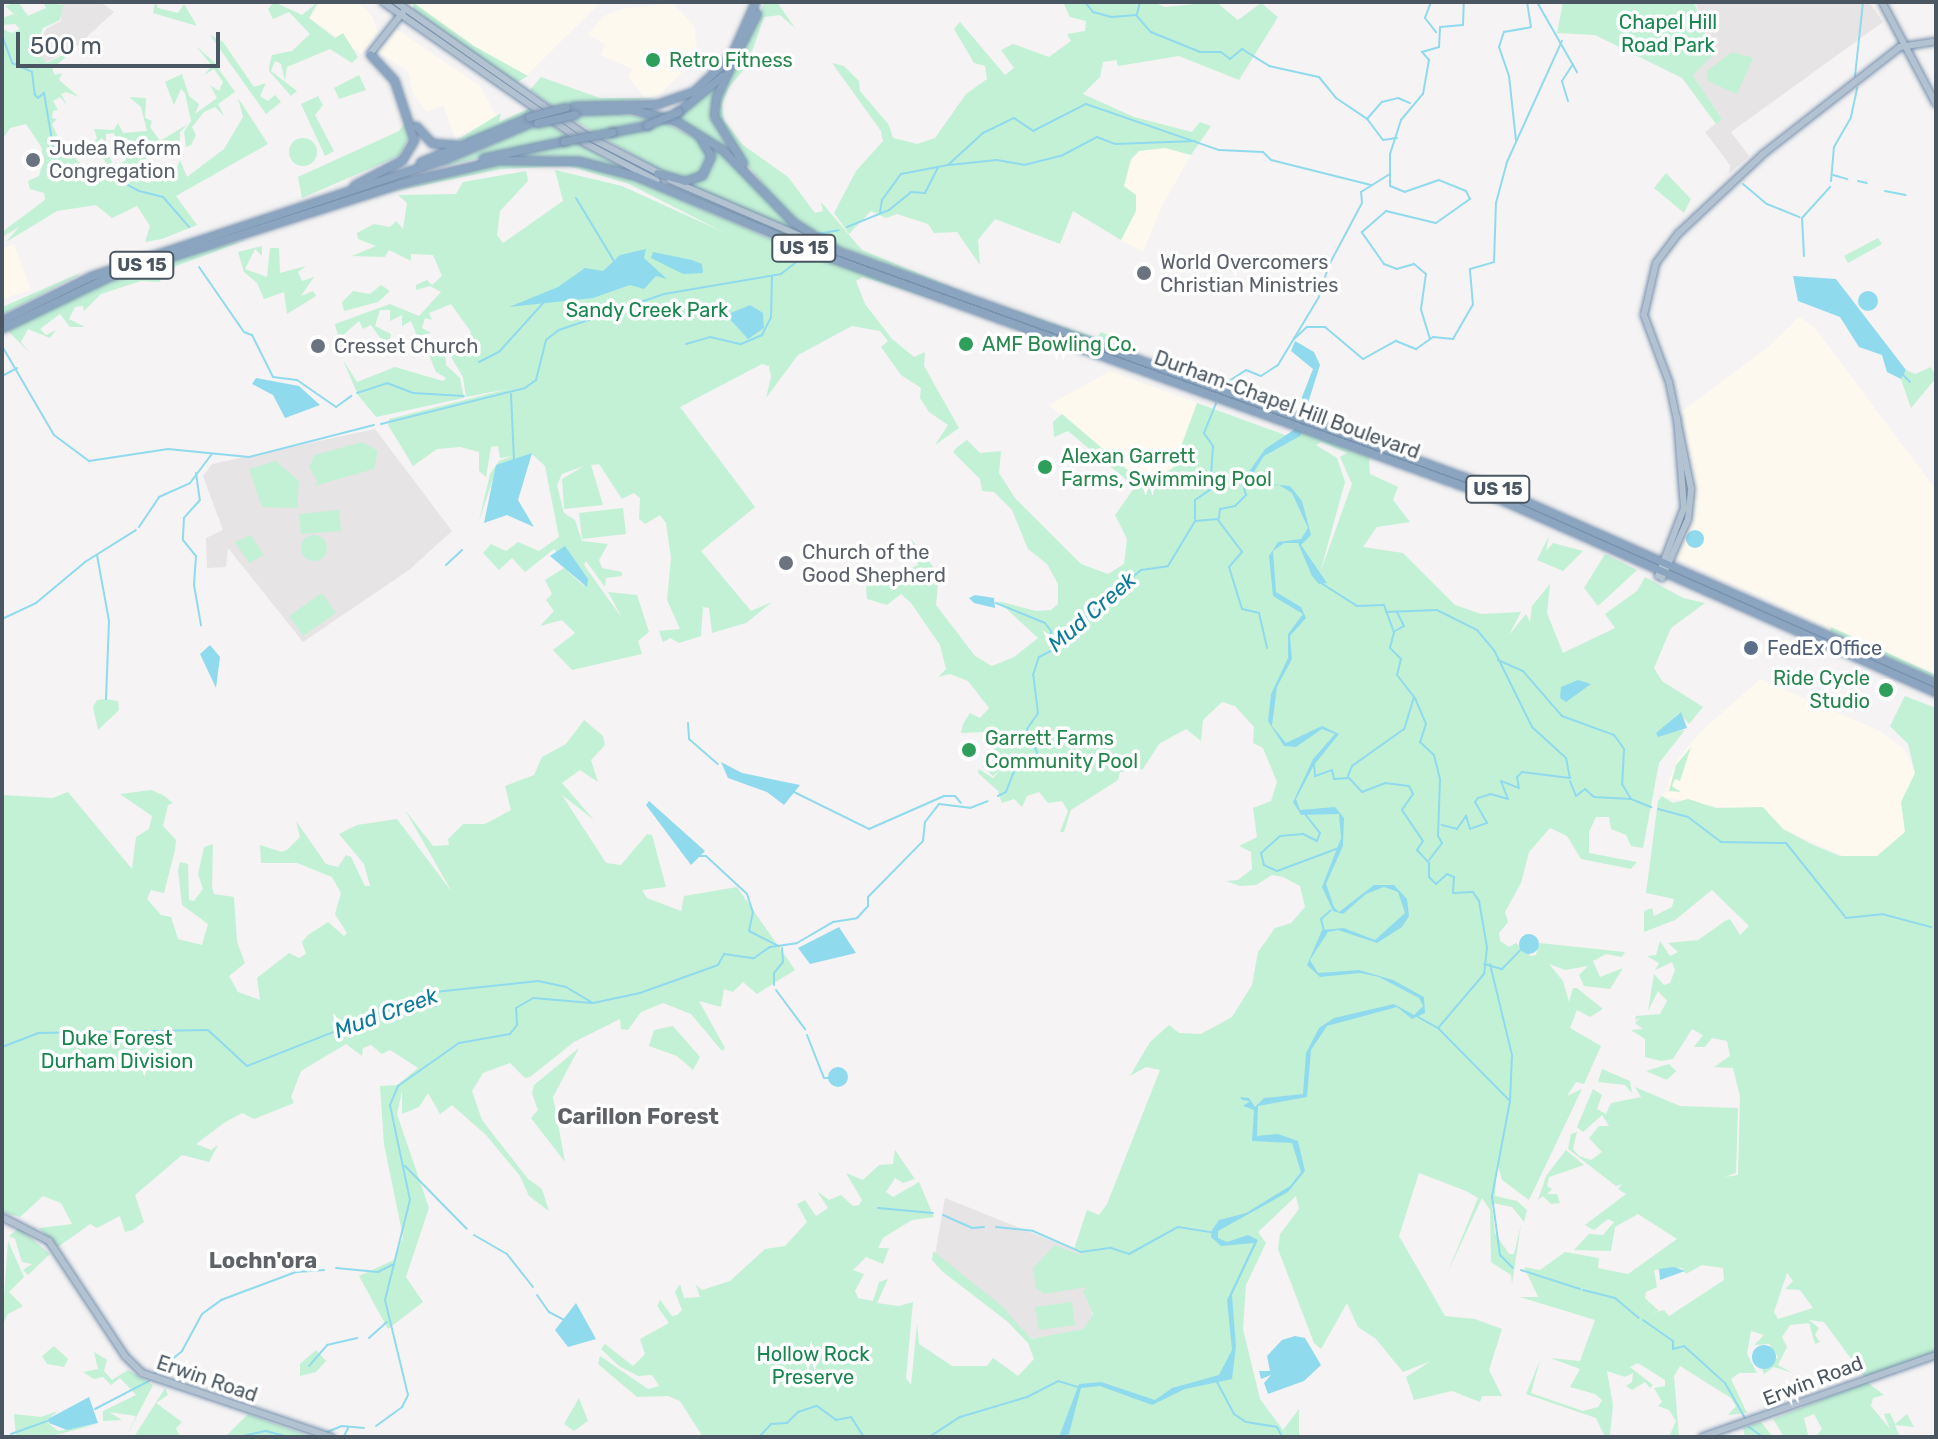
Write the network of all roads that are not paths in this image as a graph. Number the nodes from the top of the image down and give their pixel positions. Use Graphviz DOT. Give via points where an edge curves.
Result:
graph roads {
  1 [pos="383,2"];
  2 [pos="396,2"];
  3 [pos="758,2"];
  4 [pos="1882,2"];
  5 [pos="403,12"];
  6 [pos="1936,41"];
  7 [pos="1905,45"];
  8 [pos="371,52"];
  9 [pos="732,63"];
  10 [pos="1936,104"];
  11 [pos="571,111"];
  12 [pos="534,121"];
  13 [pos="506,127"];
  14 [pos="657,173"];
  15 [pos="412,180"];
  16 [pos="379,189"];
  17 [pos="343,190"];
  18 [pos="333,196"];
  19 [pos="689,197"];
  20 [pos="777,205"];
  21 [pos="847,255"];
  22 [pos="979,308"];
  23 [pos="2,320"];
  24 [pos="2,328"];
  25 [pos="1292,419"];
  26 [pos="1663,570"];
  27 [pos="1936,683"];
  28 [pos="1936,692"];
  29 [pos="2,1217"];
  30 [pos="1936,1355"];
  31 [pos="331,1437"];
  32 [pos="1702,1437"];
  1 -- 5 [label="main road, Durham-Chapel Hill Boulevard"];
  2 -- 5 [label="main road, Durham-Chapel Hill Boulevard"];
  3 -- 9 [label="highway"];
  3 -- 11 [label="highway" via="731,56 694,91 657,104"];
  4 -- 7 [label="main road"];
  5 -- 8 [label="main road"];
  5 -- 14 [label="main road, Durham-Chapel Hill Boulevard" via="585,135"];
  5 -- 19 [label="main road, Durham-Chapel Hill Boulevard" via="585,143"];
  6 -- 7 [label="main road"];
  7 -- 10 [label="main road"];
  7 -- 26 [label="main road" via="1763,154 1659,258 1644,315 1677,417 1691,496 1688,519"];
  8 -- 13 [label="highway" via="393,72 417,128 432,143 456,146"];
  8 -- 17 [label="highway" via="394,80 414,140 398,163"];
  9 -- 15 [label="highway, bridge" via="712,87 678,112 647,125"];
  9 -- 20 [label="highway" via="716,97 717,125"];
  11 -- 12 [label="highway, bridge"];
  11 -- 14 [label="highway" via="642,114 687,129 709,149 709,167 699,178 685,181"];
  11 -- 20 [label="highway, US 15" via="631,109 687,126 723,150"];
  12 -- 13 [label="highway"];
  12 -- 16 [label="highway"];
  12 -- 18 [label="highway, US 15" via="458,154"];
  13 -- 17 [label="highway"];
  14 -- 21 [label="main road, Durham-Chapel Hill Boulevard"];
  15 -- 16 [label="highway, US 15"];
  15 -- 19 [label="highway, US 15" via="498,160 544,157 596,164"];
  16 -- 24 [label="highway, US 15" via="88,284"];
  17 -- 18 [label="highway"];
  18 -- 23 [label="highway, US 15" via="91,276"];
  19 -- 22 [label="highway, Durham-Chapel Hill Boulevard / US 15" via="794,244"];
  20 -- 21 [label="highway, US 15" via="809,235"];
  21 -- 22 [label="highway, Durham-Chapel Hill Boulevard / US 15"];
  22 -- 25 [label="highway, Durham-Chapel Hill Boulevard / US 15"];
  22 -- 25 [label="highway, Durham-Chapel Hill Boulevard / US 15" via="1029,321"];
  25 -- 26 [label="highway, Durham-Chapel Hill Boulevard / US 15" via="1500,490"];
  26 -- 27 [label="highway, Durham-Chapel Hill Boulevard / US 15"];
  26 -- 28 [label="highway, Durham-Chapel Hill Boulevard / US 15"];
  29 -- 31 [label="main road, Erwin Road" via="34,1229 53,1245 142,1373"];
  30 -- 32 [label="main road, Erwin Road"];
}
